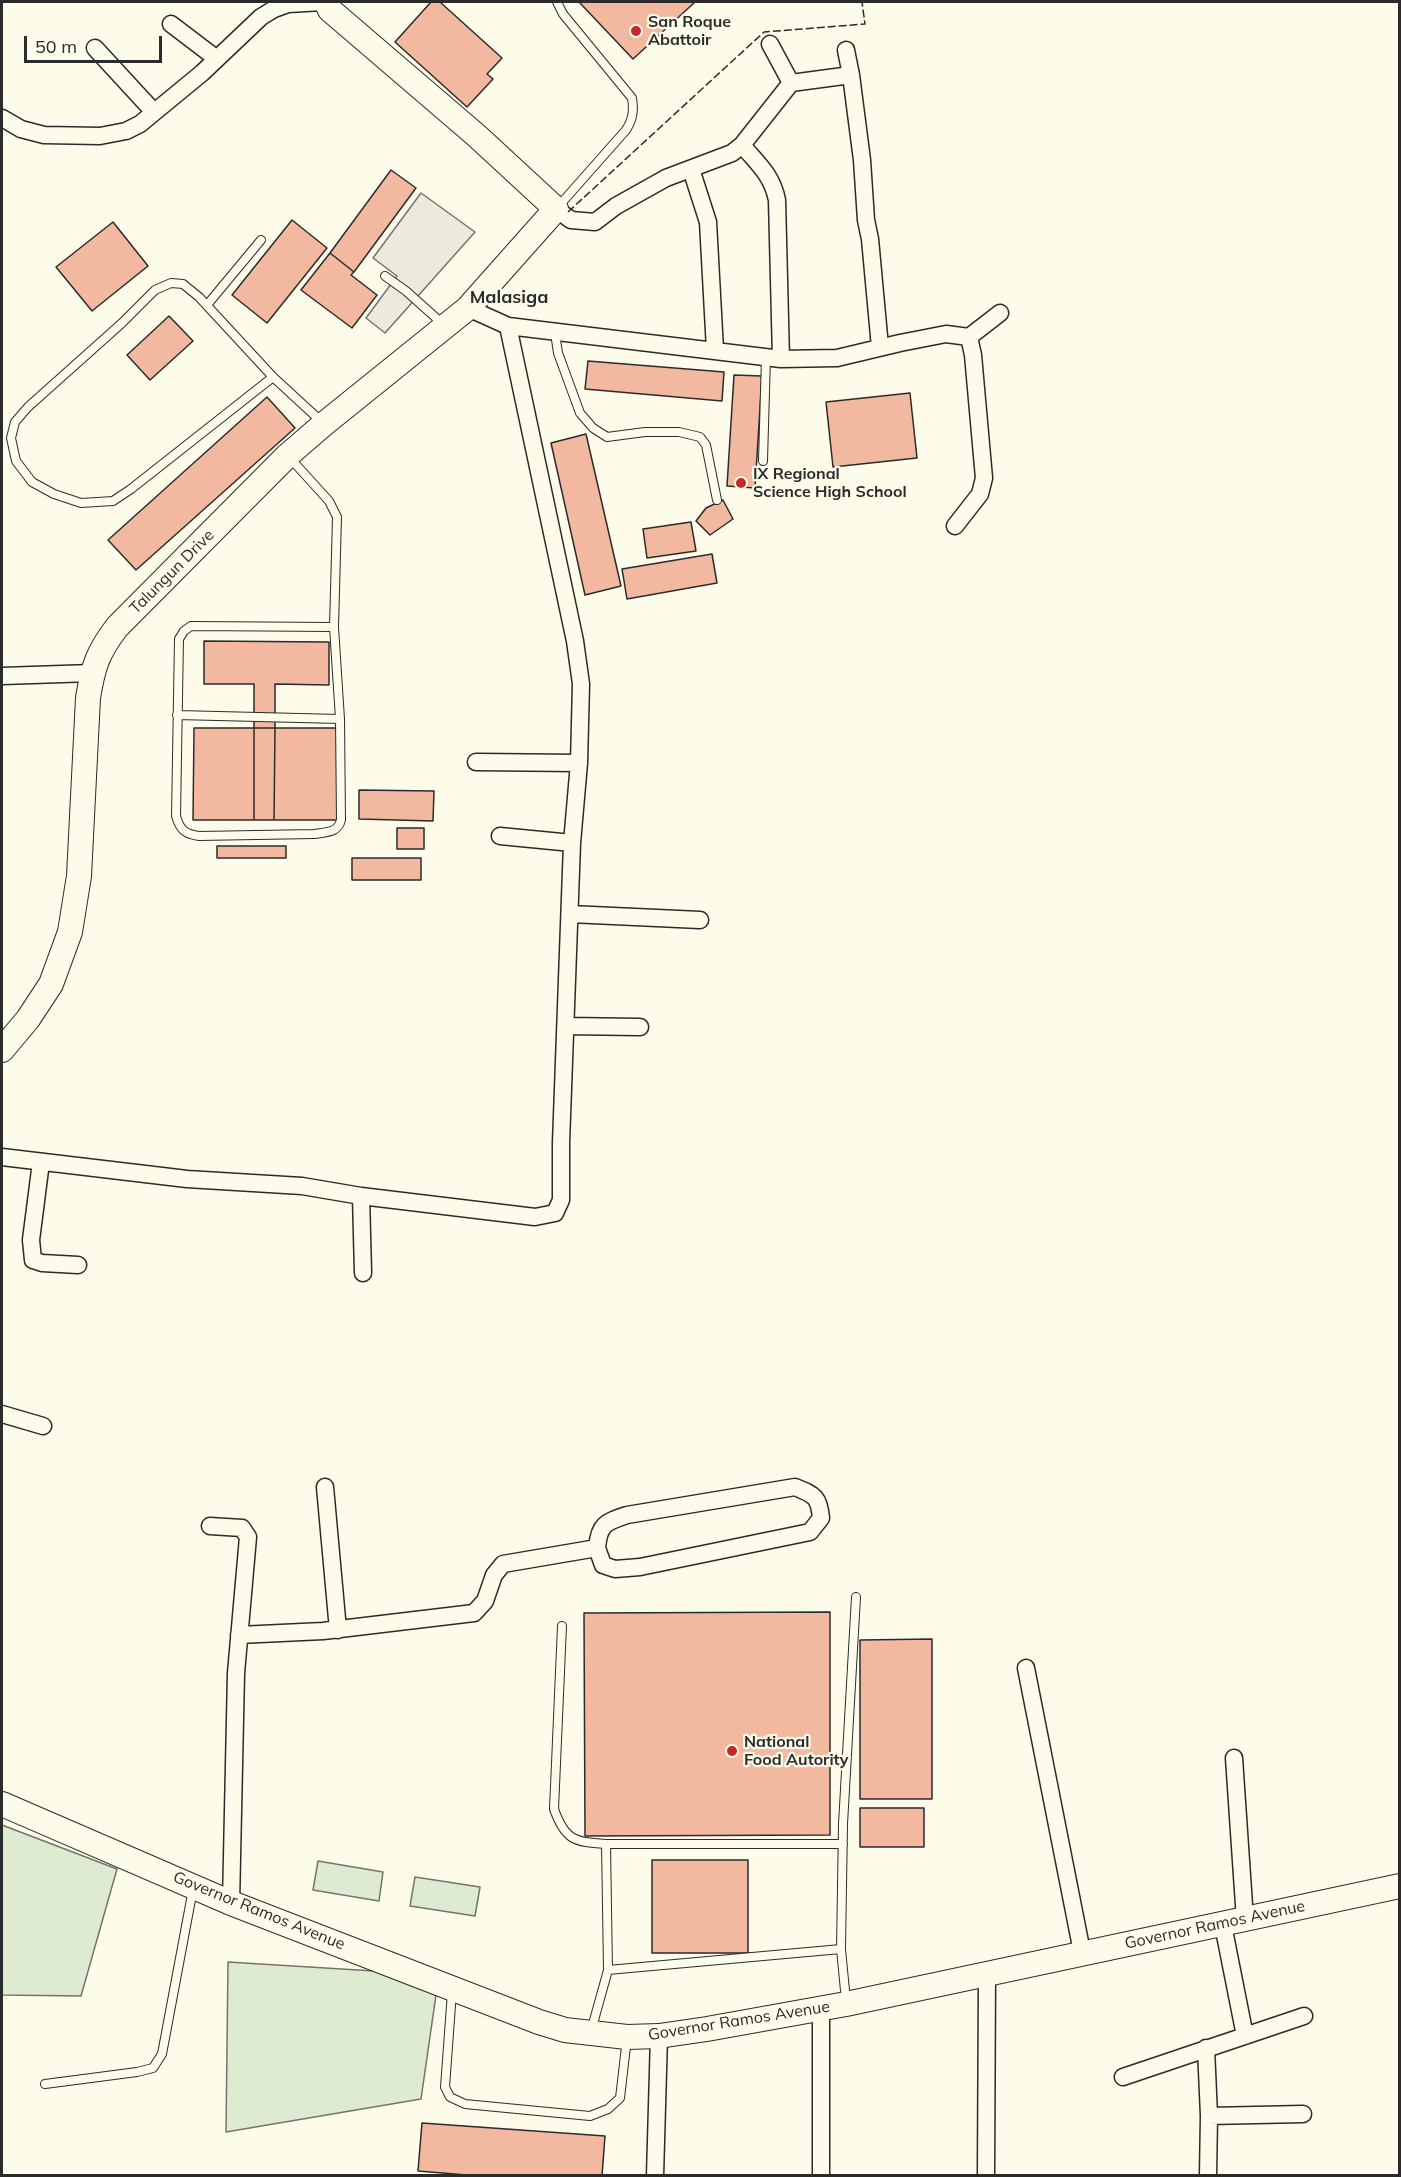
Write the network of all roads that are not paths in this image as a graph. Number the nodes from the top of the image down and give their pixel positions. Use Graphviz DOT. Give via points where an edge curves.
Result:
graph roads {
  1 [pos="324,2"];
  2 [pos="557,2"];
  3 [pos="171,24"];
  4 [pos="770,44"];
  5 [pos="95,48"];
  6 [pos="846,50"];
  7 [pos="217,58"];
  8 [pos="851,75"];
  9 [pos="791,83"];
  10 [pos="154,112"];
  11 [pos="2,118"];
  12 [pos="742,145"];
  13 [pos="691,169"];
  14 [pos="556,209"];
  15 [pos="261,240"];
  16 [pos="385,276"];
  17 [pos="207,305"];
  18 [pos="468,308"];
  19 [pos="1000,313"];
  20 [pos="508,326"];
  21 [pos="446,327"];
  22 [pos="555,333"];
  23 [pos="969,337"];
  24 [pos="880,347"];
  25 [pos="715,350"];
  26 [pos="773,358"];
  27 [pos="273,377"];
  28 [pos="324,424"];
  29 [pos="288,455"];
  30 [pos="763,461"];
  31 [pos="717,500"];
  32 [pos="955,526"];
  33 [pos="334,627"];
  34 [pos="92,673"];
  35 [pos="2,676"];
  36 [pos="177,715"];
  37 [pos="340,719"];
  38 [pos="476,762"];
  39 [pos="579,763"];
  40 [pos="500,836"];
  41 [pos="572,843"];
  42 [pos="570,914"];
  43 [pos="700,920"];
  44 [pos="566,1026"];
  45 [pos="640,1028"];
  46 [pos="2,1050"];
  47 [pos="2,1157"];
  48 [pos="41,1162"];
  49 [pos="361,1196"];
  50 [pos="78,1264"];
  51 [pos="363,1273"];
  52 [pos="2,1414"];
  53 [pos="43,1426"];
  54 [pos="325,1487"];
  55 [pos="210,1526"];
  56 [pos="597,1548"];
  57 [pos="856,1597"];
  58 [pos="562,1626"];
  59 [pos="338,1630"];
  60 [pos="239,1635"];
  61 [pos="1026,1668"];
  62 [pos="1234,1758"];
  63 [pos="2,1804"];
  64 [pos="606,1844"];
  65 [pos="843,1844"];
  66 [pos="193,1886"];
  67 [pos="1400,1886"];
  68 [pos="231,1902"];
  69 [pos="1234,1922"];
  70 [pos="841,1949"];
  71 [pos="1082,1952"];
  72 [pos="608,1970"];
  73 [pos="987,1974"];
  74 [pos="453,1988"];
  75 [pos="846,2004"];
  76 [pos="821,2009"];
  77 [pos="1304,2016"];
  78 [pos="590,2034"];
  79 [pos="659,2036"];
  80 [pos="1245,2036"];
  81 [pos="627,2037"];
  82 [pos="1206,2048"];
  83 [pos="1123,2077"];
  84 [pos="45,2084"];
  85 [pos="1303,2114"];
  86 [pos="1209,2116"];
  87 [pos="655,2175"];
  88 [pos="821,2175"];
  89 [pos="986,2175"];
  90 [pos="1208,2175"];
  1 -- 7 [label="street" via="288,4 274,9"];
  1 -- 14 [label="main road"];
  2 -- 14 [label="lane" via="632,98 633,109 632,122 626,130"];
  3 -- 7 [label="street"];
  4 -- 9 [label="street"];
  5 -- 10 [label="street"];
  6 -- 8 [label="street"];
  7 -- 10 [label="street"];
  8 -- 9 [label="street"];
  8 -- 24 [label="street"];
  9 -- 12 [label="street"];
  10 -- 11 [label="street" via="126,131 99,136 44,135 21,129"];
  12 -- 13 [label="street"];
  12 -- 26 [label="street" via="770,178 777,200"];
  13 -- 14 [label="street" via="643,190 595,222 571,220"];
  13 -- 25 [label="street" via="708,222"];
  14 -- 18 [label="main road, Talungun Drive"];
  15 -- 17 [label="lane"];
  16 -- 21 [label="lane"];
  17 -- 27 [label="lane"];
  17 -- 27 [label="lane" via="183,284 155,290 28,407 15,422 11,438 16,461 32,482 81,503 113,501"];
  18 -- 20 [label="street"];
  18 -- 21 [label="main road, Talungun Drive"];
  19 -- 23 [label="street"];
  20 -- 22 [label="street"];
  20 -- 39 [label="street" via="575,640 581,684"];
  21 -- 28 [label="main road, Talungun Drive"];
  22 -- 25 [label="street"];
  22 -- 31 [label="lane" via="558,353 580,413 593,428 607,437 645,432 679,432 700,437 706,445"];
  23 -- 24 [label="street" via="946,334"];
  23 -- 32 [label="street" via="984,478 980,494"];
  24 -- 26 [label="street" via="837,358"];
  25 -- 26 [label="street"];
  26 -- 30 [label="lane"];
  27 -- 28 [label="lane"];
  28 -- 29 [label="main road, Talungun Drive"];
  29 -- 33 [label="lane" via="329,501 337,518"];
  29 -- 34 [label="main road, Talungun Drive" via="117,627 101,648"];
  33 -- 36 [label="lane" via="191,626 179,639"];
  33 -- 37 [label="lane"];
  34 -- 35 [label="street"];
  34 -- 46 [label="main road, Talungun Drive" via="80,876 70,932 51,984"];
  36 -- 37 [label="lane"];
  36 -- 37 [label="lane" via="176,816 179,827 187,834 199,836 333,832 341,820"];
  38 -- 39 [label="street"];
  39 -- 41 [label="street"];
  40 -- 41 [label="street"];
  41 -- 42 [label="street"];
  42 -- 43 [label="street"];
  42 -- 44 [label="street"];
  44 -- 45 [label="street"];
  44 -- 49 [label="street" via="561,1200 555,1213 535,1216"];
  47 -- 48 [label="street"];
  48 -- 49 [label="street" via="187,1179 273,1183"];
  48 -- 50 [label="street" via="31,1240 33,1260"];
  49 -- 51 [label="street"];
  52 -- 53 [label="street"];
  54 -- 59 [label="street"];
  55 -- 60 [label="street" via="242,1528 248,1537"];
  56 -- 56 [label="street" via="598,1534 606,1522 627,1515 795,1487 811,1493 819,1502 820,1518 810,1532 615,1569 603,1565"];
  56 -- 59 [label="street" via="503,1564 494,1575 485,1601 474,1612"];
  57 -- 65 [label="lane"];
  58 -- 64 [label="lane" via="554,1809 569,1836 585,1843"];
  59 -- 60 [label="street"];
  60 -- 68 [label="street"];
  61 -- 71 [label="street"];
  62 -- 69 [label="street"];
  63 -- 66 [label="main road, Governor Ramos Avenue"];
  64 -- 65 [label="lane"];
  64 -- 72 [label="lane"];
  65 -- 70 [label="lane"];
  66 -- 68 [label="main road, Governor Ramos Avenue"];
  66 -- 84 [label="lane" via="162,2054 153,2068"];
  67 -- 69 [label="main road, Governor Ramos Avenue"];
  68 -- 74 [label="main road, Governor Ramos Avenue"];
  69 -- 71 [label="main road, Governor Ramos Avenue"];
  69 -- 80 [label="street"];
  70 -- 72 [label="lane"];
  70 -- 75 [label="lane"];
  71 -- 73 [label="main road, Governor Ramos Avenue"];
  72 -- 78 [label="lane"];
  73 -- 75 [label="main road, Governor Ramos Avenue"];
  73 -- 89 [label="street"];
  74 -- 78 [label="main road, Governor Ramos Avenue" via="539,2022"];
  74 -- 81 [label="lane" via="445,2087 450,2097 465,2104 590,2116 608,2109 620,2098"];
  75 -- 76 [label="main road, Governor Ramos Avenue"];
  76 -- 79 [label="main road, Governor Ramos Avenue"];
  76 -- 88 [label="street"];
  77 -- 80 [label="street"];
  78 -- 81 [label="main road, Governor Ramos Avenue"];
  79 -- 81 [label="main road, Governor Ramos Avenue"];
  79 -- 87 [label="street"];
  80 -- 82 [label="street"];
  82 -- 83 [label="street"];
  82 -- 86 [label="street"];
  85 -- 86 [label="street"];
  86 -- 90 [label="street"];
}
